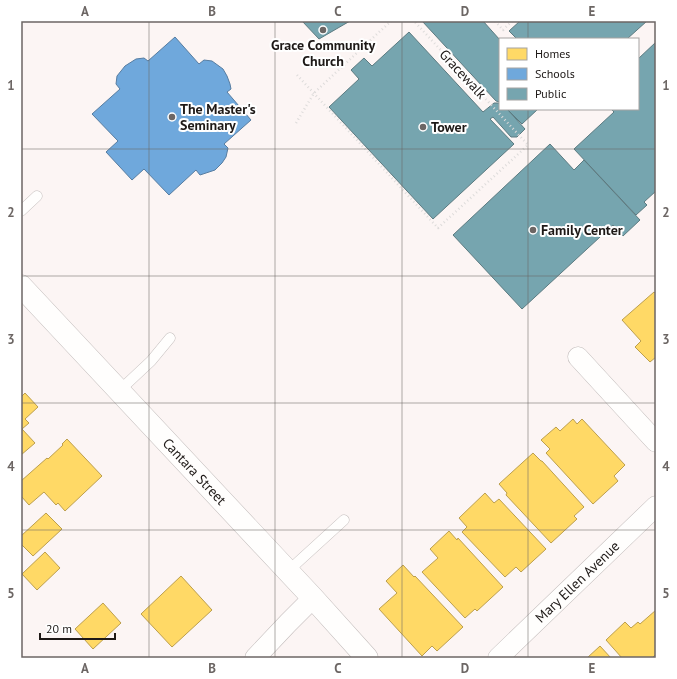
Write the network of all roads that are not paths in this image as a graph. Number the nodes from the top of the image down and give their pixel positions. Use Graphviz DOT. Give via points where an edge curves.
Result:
graph roads {
  1 [pos="38,196"];
  2 [pos="21,211"];
  3 [pos="21,286"];
  4 [pos="170,338"];
  5 [pos="578,357"];
  6 [pos="119,391"];
  7 [pos="656,442"];
  8 [pos="656,506"];
  9 [pos="344,520"];
  10 [pos="287,572"];
  11 [pos="313,598"];
  12 [pos="255,658"];
  13 [pos="367,658"];
  14 [pos="498,658"];
  1 -- 2 [label="lane"];
  3 -- 6 [label="street, Cantara Street"];
  4 -- 6 [label="lane" via="151,361"];
  5 -- 7 [label="street"];
  6 -- 10 [label="street, Cantara Street"];
  8 -- 14 [label="street, Mary Ellen Avenue"];
  9 -- 10 [label="lane"];
  10 -- 11 [label="street, Cantara Street"];
  11 -- 12 [label="street"];
  11 -- 13 [label="street, Cantara Street"];
}
